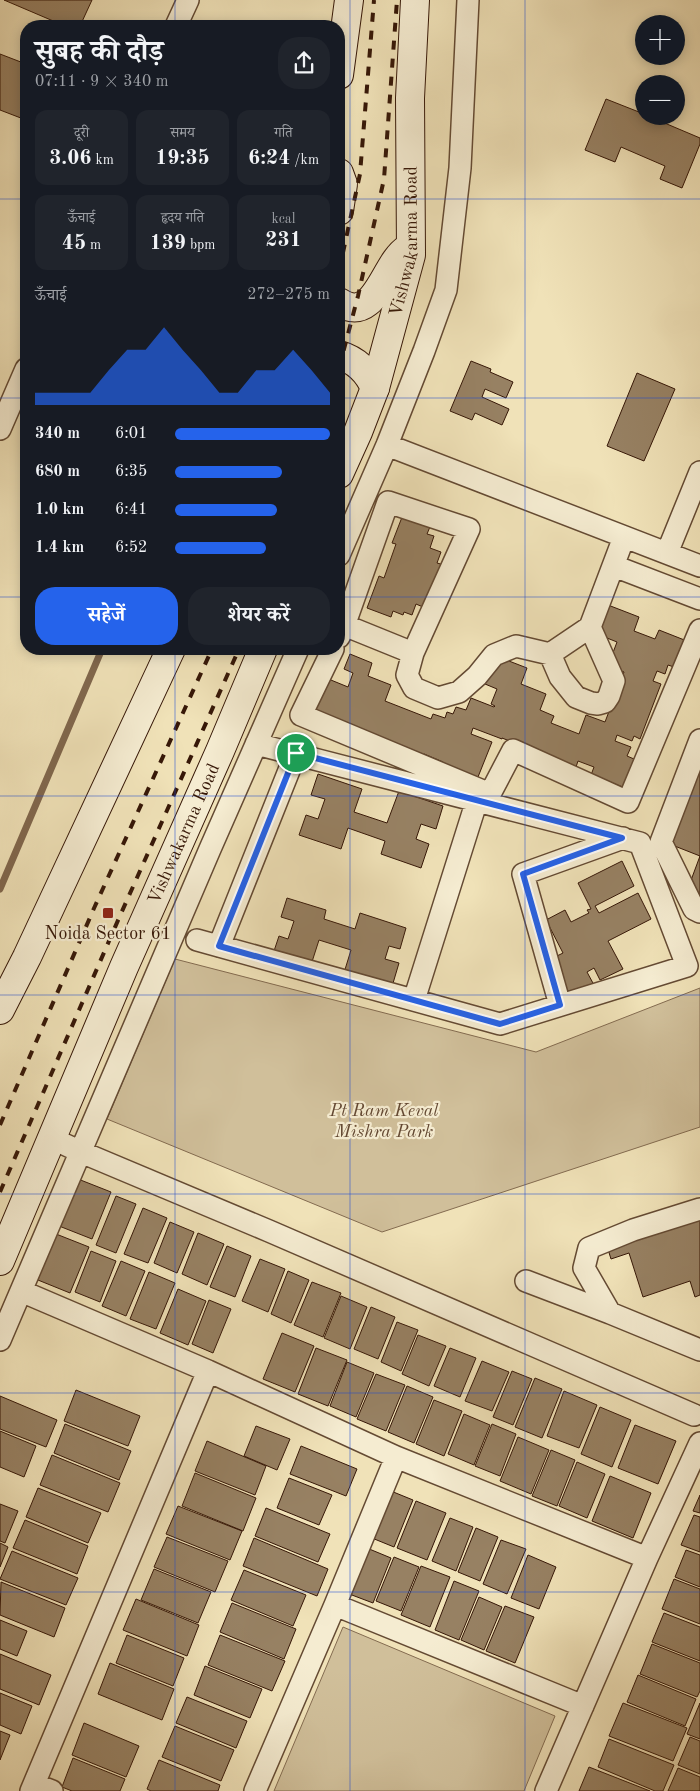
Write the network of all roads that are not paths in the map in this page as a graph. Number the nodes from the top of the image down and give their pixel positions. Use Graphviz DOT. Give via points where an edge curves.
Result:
graph roads {
  1 [pos="188,0"];
  2 [pos="349,0"];
  3 [pos="415,0"];
  4 [pos="468,0"];
  5 [pos="179,20"];
  6 [pos="345,30"];
  7 [pos="411,247"];
  8 [pos="345,305"];
  9 [pos="345,358"];
  10 [pos="20,383"];
  11 [pos="375,388"];
  12 [pos="0,429"];
  13 [pos="387,445"];
  14 [pos="345,461"];
  15 [pos="700,472"];
  16 [pos="624,537"];
  17 [pos="345,541"];
  18 [pos="667,553"];
  19 [pos="614,566"];
  20 [pos="700,566"];
  21 [pos="700,599"];
  22 [pos="345,618"];
  23 [pos="590,627"];
  24 [pos="345,630"];
  25 [pos="700,630"];
  26 [pos="413,653"];
  27 [pos="550,654"];
  28 [pos="169,655"];
  29 [pos="260,655"];
  30 [pos="295,655"];
  31 [pos="330,655"];
  32 [pos="700,740"];
  33 [pos="256,744"];
  34 [pos="296,753"];
  35 [pos="477,800"];
  36 [pos="622,838"];
  37 [pos="700,912"];
  38 [pos="197,940"];
  39 [pos="219,946"];
  40 [pos="414,1000"];
  41 [pos="560,1005"];
  42 [pos="0,1010"];
  43 [pos="52,1138"];
  44 [pos="81,1152"];
  45 [pos="32,1183"];
  46 [pos="700,1209"];
  47 [pos="0,1222"];
  48 [pos="0,1261"];
  49 [pos="526,1281"];
  50 [pos="21,1291"];
  51 [pos="610,1313"];
  52 [pos="0,1340"];
  53 [pos="700,1350"];
  54 [pos="208,1371"];
  55 [pos="694,1415"];
  56 [pos="700,1443"];
  57 [pos="396,1457"];
  58 [pos="648,1558"];
  59 [pos="335,1605"];
  60 [pos="583,1706"];
  61 [pos="39,1789"];
  62 [pos="255,1791"];
  63 [pos="546,1791"];
  1 -- 5 [label="street"];
  2 -- 6 [label="main road"];
  3 -- 7 [label="main road, Vishwakarma Road" via="410,98"];
  4 -- 13 [label="street" via="460,168 446,290"];
  7 -- 8 [label="main road" via="397,258 369,302 360,307"];
  7 -- 11 [label="main road, Vishwakarma Road"];
  9 -- 11 [label="main road" via="358,365 370,377"];
  10 -- 12 [label="street"];
  11 -- 14 [label="main road, Vishwakarma Road"];
  13 -- 16 [label="street"];
  13 -- 17 [label="street"];
  15 -- 18 [label="street"];
  16 -- 18 [label="street"];
  16 -- 19 [label="street"];
  18 -- 20 [label="street"];
  19 -- 21 [label="street"];
  19 -- 23 [label="street"];
  22 -- 26 [label="street" via="388,502 469,529"];
  23 -- 27 [label="street"];
  23 -- 27 [label="street" via="614,681 605,702 591,703 576,697 560,677"];
  24 -- 26 [label="street"];
  25 -- 31 [label="street" via="628,802 513,750 490,794 301,715"];
  26 -- 27 [label="street" via="407,675 414,688 438,698 459,692 494,655 516,646"];
  28 -- 42 [label="main road"];
  29 -- 43 [label="main road, Vishwakarma Road"];
  30 -- 33 [label="street"];
  32 -- 37 [label="street" via="661,842 694,909"];
  33 -- 34 [label="street"];
  33 -- 44 [label="street"];
  34 -- 35 [label="street"];
  34 -- 39 [label="street"];
  35 -- 36 [label="street"];
  35 -- 40 [label="street"];
  36 -- 41 [label="street" via="523,874"];
  36 -- 41 [label="street" via="640,843 687,966"];
  38 -- 39 [label="street"];
  39 -- 40 [label="street"];
  40 -- 41 [label="street" via="500,1024"];
  43 -- 44 [label="street"];
  43 -- 45 [label="main road, Vishwakarma Road"];
  44 -- 50 [label="street"];
  44 -- 55 [label="street"];
  45 -- 47 [label="main road"];
  45 -- 48 [label="main road"];
  46 -- 51 [label="street" via="589,1248 584,1268"];
  49 -- 51 [label="street"];
  50 -- 52 [label="street"];
  50 -- 54 [label="street"];
  51 -- 53 [label="street"];
  54 -- 57 [label="street"];
  54 -- 61 [label="street"];
  56 -- 58 [label="street"];
  57 -- 58 [label="street"];
  57 -- 59 [label="street"];
  58 -- 60 [label="street"];
  59 -- 60 [label="street"];
  59 -- 62 [label="street"];
  60 -- 63 [label="street"];
}
